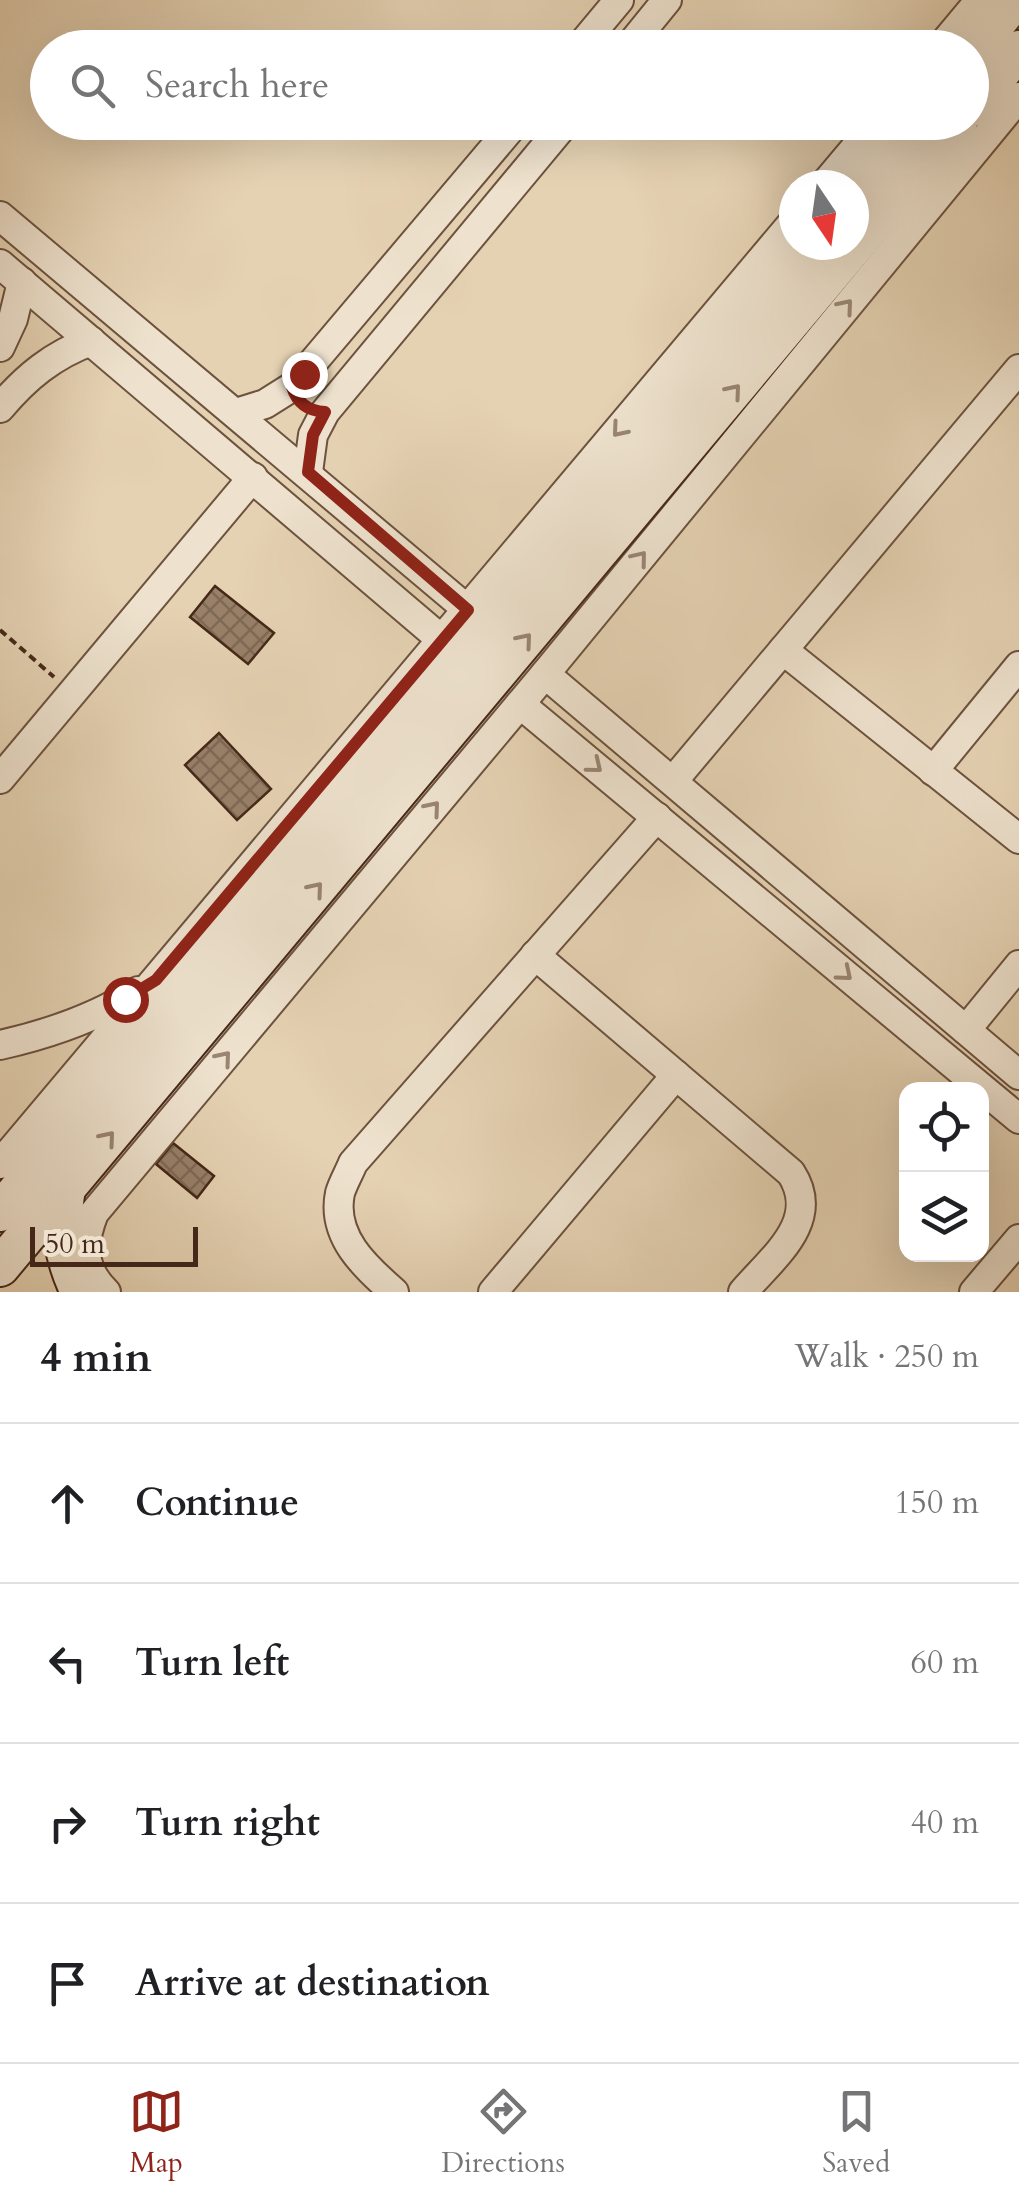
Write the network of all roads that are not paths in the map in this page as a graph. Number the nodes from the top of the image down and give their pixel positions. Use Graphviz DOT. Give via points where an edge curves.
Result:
graph roads {
  1 [pos="619,0"];
  2 [pos="667,0"];
  3 [pos="980,0"];
  4 [pos="1015,0"];
  5 [pos="594,30"];
  6 [pos="643,30"];
  7 [pos="955,30"];
  8 [pos="989,31"];
  9 [pos="1019,50"];
  10 [pos="989,86"];
  11 [pos="1019,98"];
  12 [pos="989,134"];
  13 [pos="501,140"];
  14 [pos="551,140"];
  15 [pos="862,140"];
  16 [pos="898,140"];
  17 [pos="943,140"];
  18 [pos="984,140"];
  19 [pos="837,170"];
  20 [pos="869,175"];
  21 [pos="0,216"];
  22 [pos="779,239"];
  23 [pos="797,260"];
  24 [pos="11,273"];
  25 [pos="92,340"];
  26 [pos="3,342"];
  27 [pos="39,368"];
  28 [pos="1019,369"];
  29 [pos="292,387"];
  30 [pos="0,408"];
  31 [pos="325,412"];
  32 [pos="236,413"];
  33 [pos="308,472"];
  34 [pos="254,477"];
  35 [pos="468,610"];
  36 [pos="442,640"];
  37 [pos="783,650"];
  38 [pos="1019,666"];
  39 [pos="545,674"];
  40 [pos="520,704"];
  41 [pos="934,770"];
  42 [pos="0,780"];
  43 [pos="674,781"];
  44 [pos="656,817"];
  45 [pos="1019,839"];
  46 [pos="292,842"];
  47 [pos="536,955"];
  48 [pos="1019,965"];
  49 [pos="156,980"];
  50 [pos="966,1030"];
  51 [pos="0,1045"];
  52 [pos="676,1075"];
  53 [pos="1019,1075"];
  54 [pos="1019,1119"];
  55 [pos="0,1164"];
  56 [pos="66,1189"];
  57 [pos="0,1212"];
  58 [pos="1019,1239"];
  59 [pos="0,1267"];
  60 [pos="80,1292"];
  61 [pos="106,1292"];
  62 [pos="394,1292"];
  63 [pos="493,1292"];
  64 [pos="743,1292"];
  65 [pos="974,1292"];
  1 -- 5 [label="street"];
  2 -- 6 [label="street"];
  3 -- 7 [label="street"];
  4 -- 8 [label="street"];
  9 -- 10 [label="street"];
  12 -- 11 [label="street, one-way"];
  13 -- 29 [label="street"];
  14 -- 31 [label="street"];
  15 -- 19 [label="street"];
  16 -- 20 [label="street"];
  56 -- 17 [label="street, one-way"];
  39 -- 18 [label="street, one-way"];
  21 -- 32 [label="street"];
  22 -- 35 [label="street, one-way"];
  23 -- 46 [label="street"];
  24 -- 25 [label="street"];
  24 -- 26 [label="street"];
  25 -- 27 [label="street"];
  25 -- 34 [label="street"];
  26 -- 27 [label="street" via="24,341"];
  27 -- 30 [label="street"];
  28 -- 37 [label="street"];
  29 -- 31 [label="street" via="303,406"];
  29 -- 32 [label="street"];
  31 -- 33 [label="street" via="313,435"];
  32 -- 33 [label="street"];
  33 -- 35 [label="street"];
  34 -- 36 [label="street"];
  34 -- 42 [label="street"];
  35 -- 36 [label="street"];
  36 -- 46 [label="street"];
  37 -- 41 [label="street"];
  37 -- 43 [label="street"];
  38 -- 41 [label="street"];
  39 -- 40 [label="street"];
  39 -- 43 [label="street"];
  40 -- 44 [label="street, one-way"];
  61 -- 40 [label="street, one-way" via="84,1254 94,1213"];
  41 -- 45 [label="street"];
  43 -- 50 [label="street"];
  44 -- 47 [label="street"];
  44 -- 54 [label="street, one-way"];
  46 -- 49 [label="street"];
  46 -- 57 [label="street"];
  47 -- 52 [label="street"];
  47 -- 62 [label="street" via="353,1164 340,1194 342,1226 355,1256"];
  48 -- 50 [label="street"];
  49 -- 51 [label="street" via="92,1016"];
  49 -- 55 [label="street"];
  50 -- 53 [label="street"];
  52 -- 63 [label="street"];
  52 -- 64 [label="street" via="801,1188 799,1223"];
  56 -- 59 [label="street"];
  56 -- 60 [label="street" via="60,1226"];
  58 -- 65 [label="street"];
}
